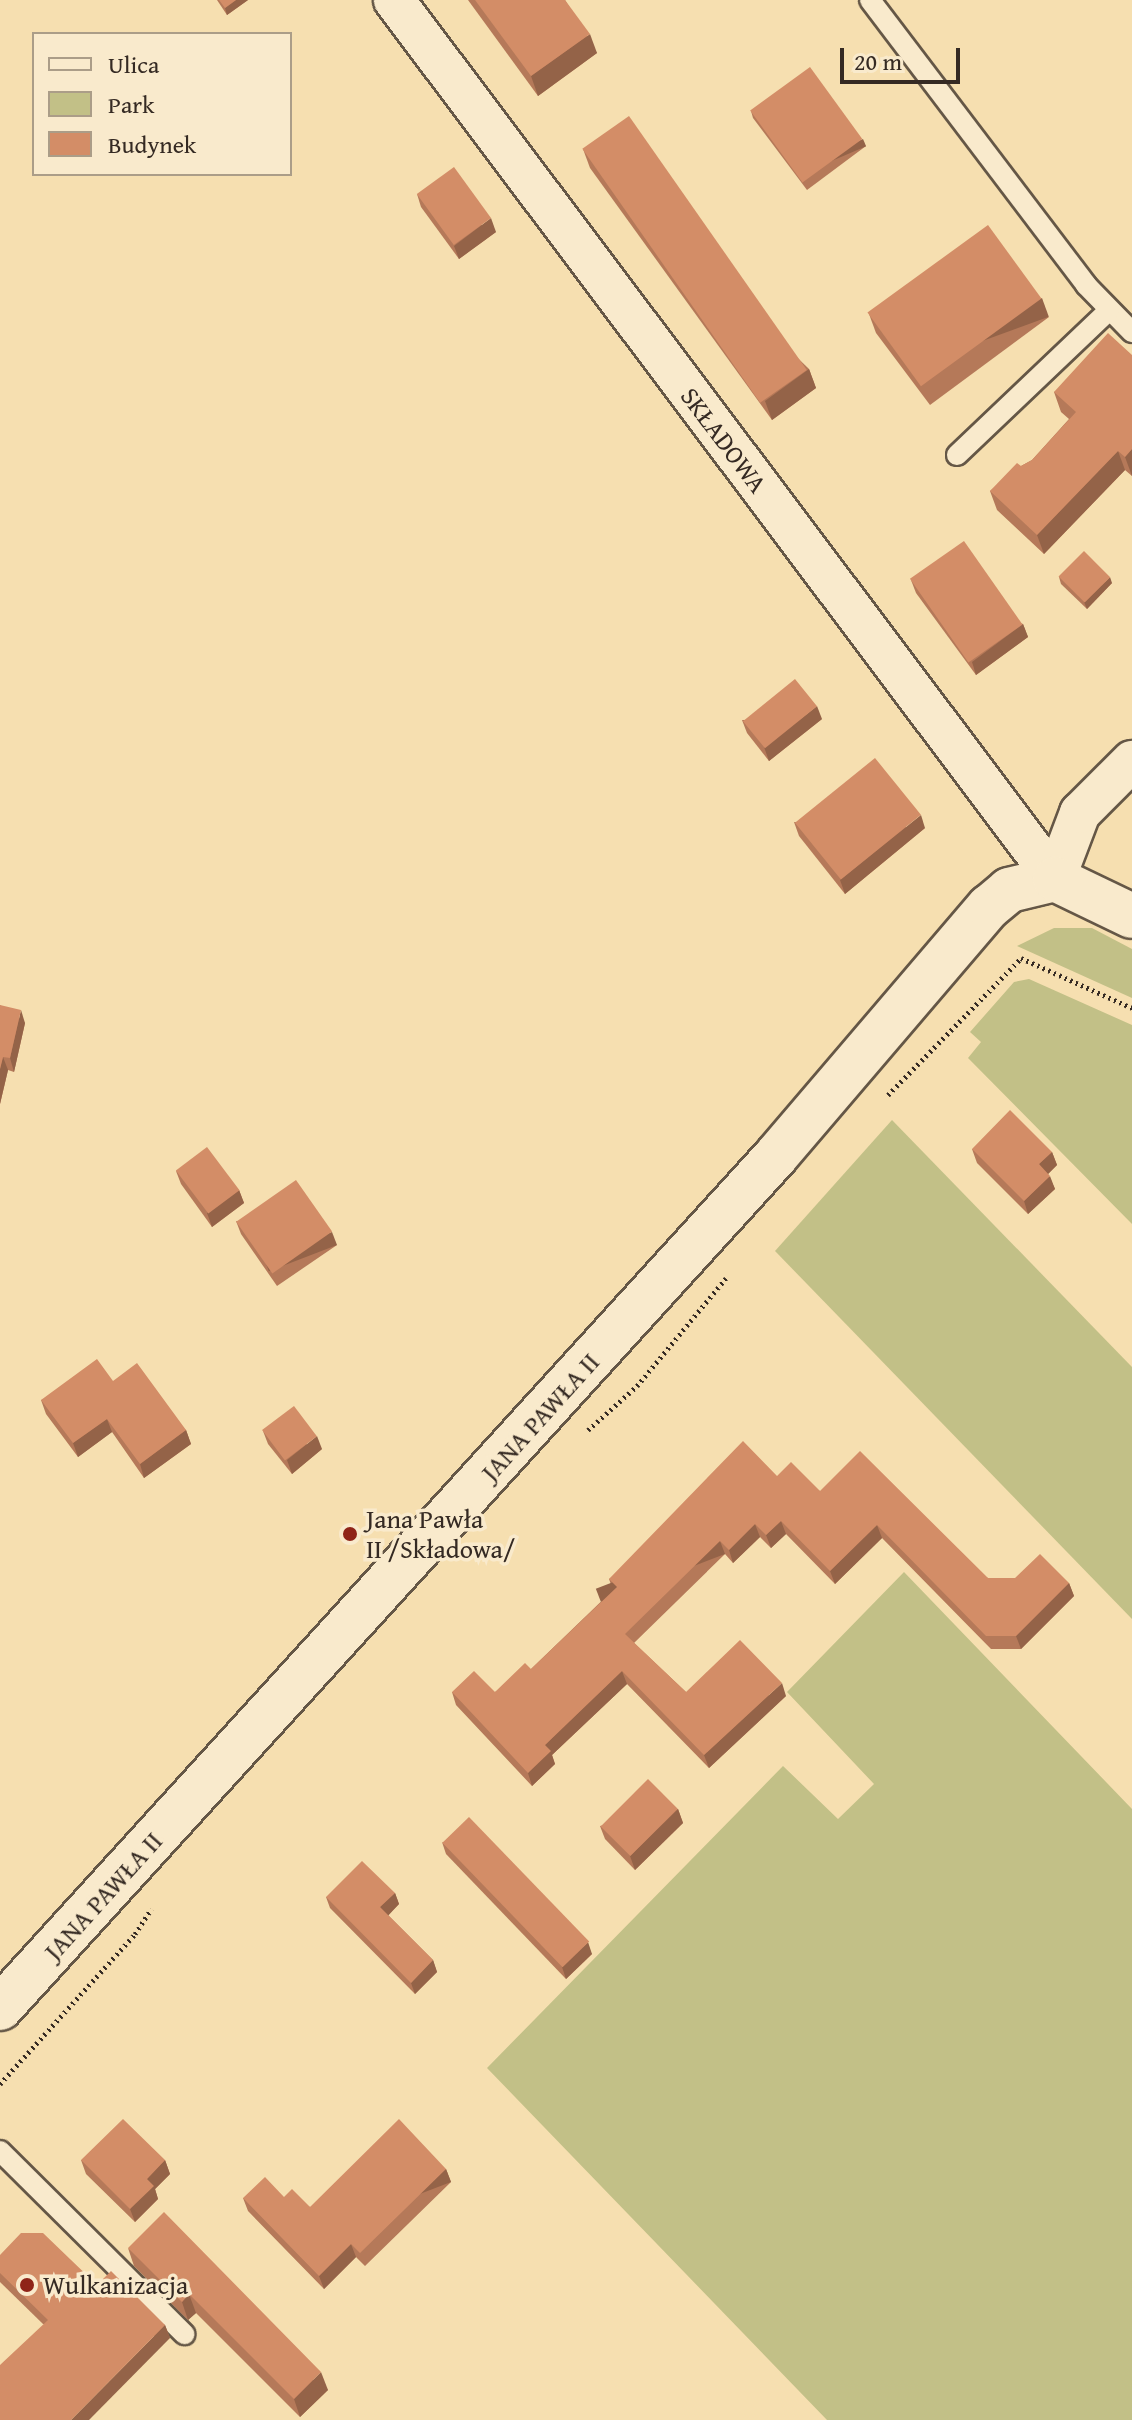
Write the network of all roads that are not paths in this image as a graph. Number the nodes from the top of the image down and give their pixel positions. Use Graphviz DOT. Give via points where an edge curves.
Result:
graph roads {
  1 [pos="394,0"];
  2 [pos="870,0"];
  3 [pos="1109,310"];
  4 [pos="1132,332"];
  5 [pos="957,455"];
  6 [pos="1132,761"];
  7 [pos="1055,879"];
  8 [pos="1132,916"];
  9 [pos="0,2008"];
  10 [pos="0,2151"];
  11 [pos="184,2334"];
  1 -- 7 [label="street, SKŁADOWA"];
  2 -- 3 [label="lane"];
  3 -- 4 [label="lane"];
  3 -- 5 [label="lane"];
  6 -- 7 [label="street" via="1080,813"];
  7 -- 8 [label="street"];
  7 -- 9 [label="street, JANA PAWŁA II" via="1009,890 978,918 776,1156"];
  10 -- 11 [label="lane"];
}
